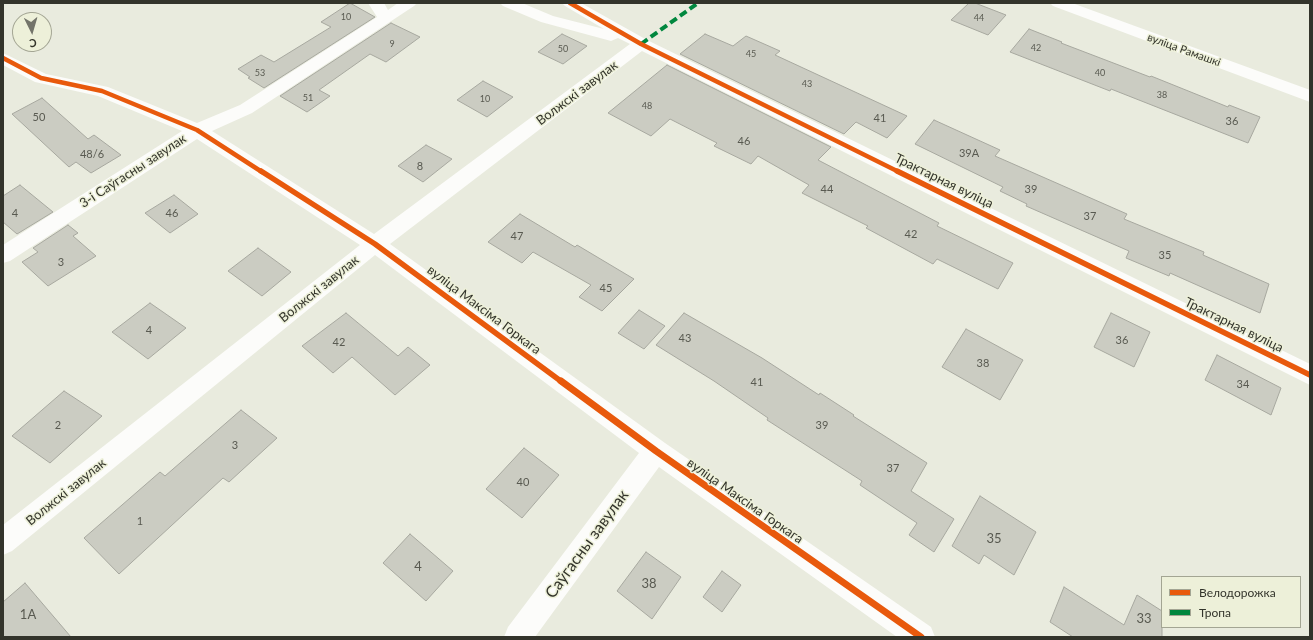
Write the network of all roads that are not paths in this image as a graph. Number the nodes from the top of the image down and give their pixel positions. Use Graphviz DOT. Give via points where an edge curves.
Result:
graph roads {
  1 [pos="376,3"];
  2 [pos="409,3"];
  3 [pos="508,3"];
  4 [pos="570,3"];
  5 [pos="1058,3"];
  6 [pos="386,18"];
  7 [pos="641,44"];
  8 [pos="3,58"];
  9 [pos="1310,96"];
  10 [pos="197,130"];
  11 [pos="376,244"];
  12 [pos="3,255"];
  13 [pos="1310,375"];
  14 [pos="656,451"];
  15 [pos="3,542"];
  16 [pos="518,637"];
  17 [pos="921,637"];
  1 -- 6 [label="street"];
  2 -- 6 [label="street, 3-і Саўгасны завулак"];
  3 -- 7 [label="street, Трактарная вуліца" via="547,19"];
  4 -- 7 [label="street, Трактарная вуліца"];
  5 -- 9 [label="street, вуліца Рамашкі"];
  6 -- 10 [label="street, 3-і Саўгасны завулак" via="246,110"];
  7 -- 11 [label="street, Волжскі завулак"];
  7 -- 13 [label="street, Трактарная вуліца"];
  8 -- 10 [label="street, вуліца Максіма Горкага" via="41,78 115,95"];
  10 -- 11 [label="street, вуліца Максіма Горкага"];
  10 -- 12 [label="street, 3-і Саўгасны завулак"];
  11 -- 14 [label="street, вуліца Максіма Горкага"];
  11 -- 15 [label="street, Волжскі завулак"];
  14 -- 16 [label="street, Саўгасны завулак"];
  14 -- 17 [label="street, вуліца Максіма Горкага"];
}
